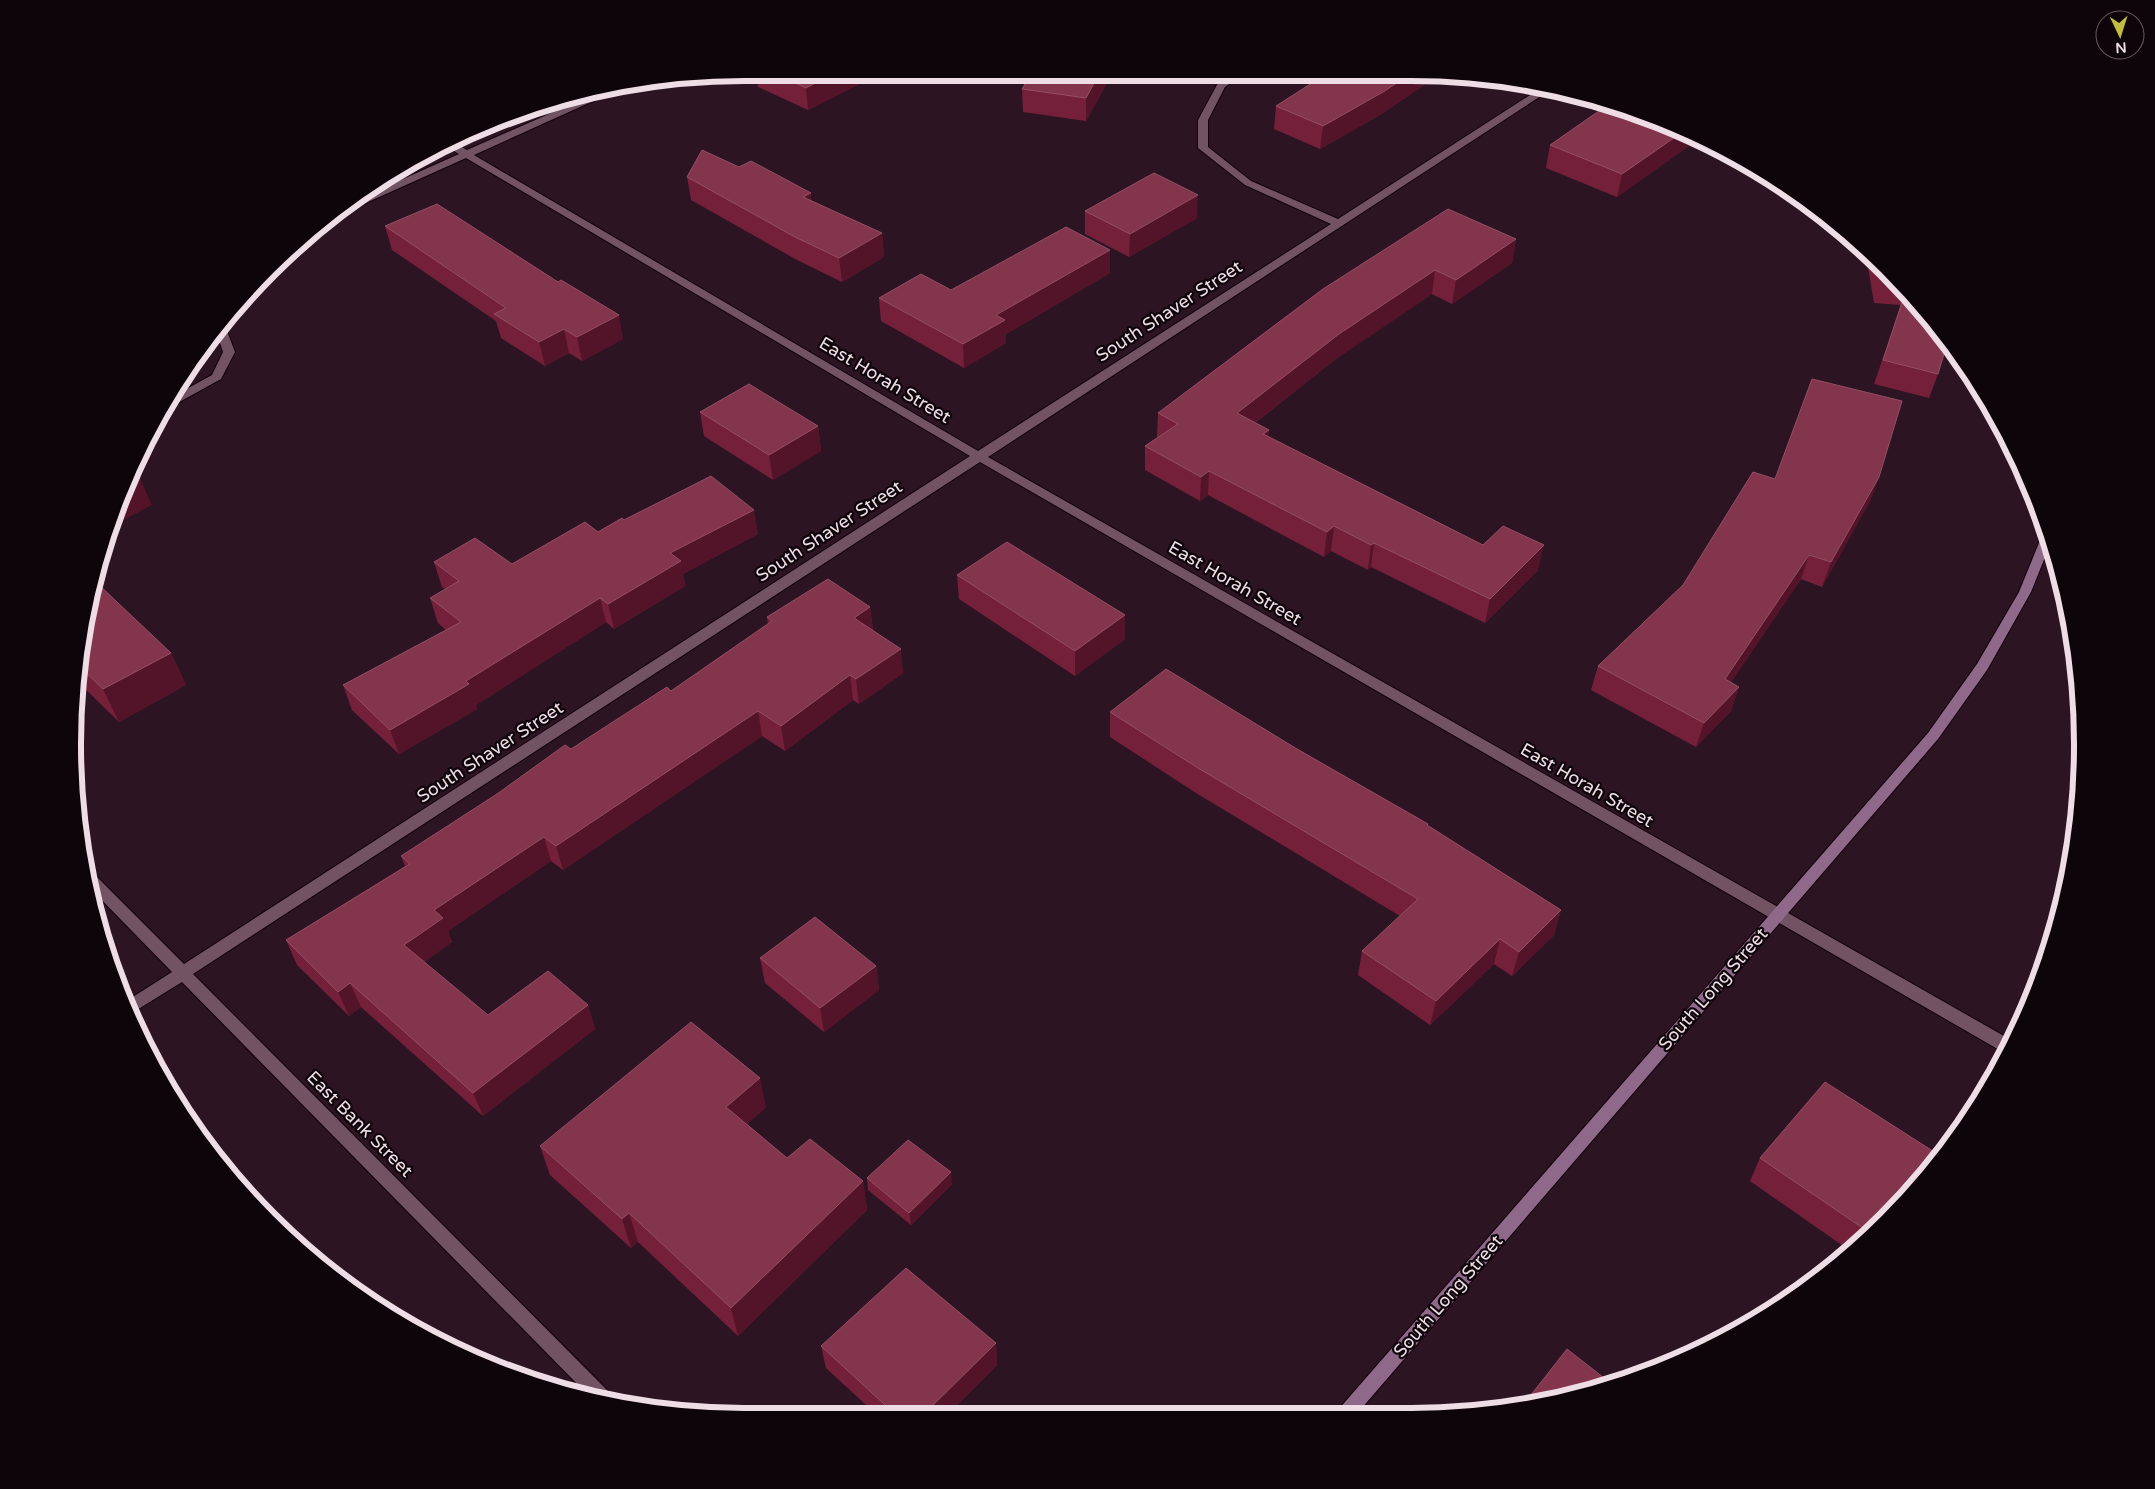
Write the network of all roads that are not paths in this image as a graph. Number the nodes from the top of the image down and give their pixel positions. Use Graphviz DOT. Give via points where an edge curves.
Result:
graph roads {
  1 [pos="1227,81"];
  2 [pos="1539,94"];
  3 [pos="582,102"];
  4 [pos="456,148"];
  5 [pos="467,154"];
  6 [pos="370,198"];
  7 [pos="1338,223"];
  8 [pos="223,335"];
  9 [pos="180,398"];
  10 [pos="978,456"];
  11 [pos="2044,547"];
  12 [pos="97,886"];
  13 [pos="1778,914"];
  14 [pos="182,973"];
  15 [pos="135,1004"];
  16 [pos="2002,1043"];
  17 [pos="595,1390"];
  18 [pos="1351,1408"];
  1 -- 7 [label="street" via="1221,85 1203,120 1203,148 1248,183"];
  2 -- 7 [label="street, South Shaver Street"];
  3 -- 5 [label="street"];
  4 -- 5 [label="street, East Horah Street"];
  5 -- 6 [label="street"];
  5 -- 10 [label="street, East Horah Street"];
  7 -- 10 [label="street, South Shaver Street"];
  8 -- 9 [label="street" via="228,352 217,377"];
  10 -- 13 [label="street, East Horah Street"];
  10 -- 14 [label="street, South Shaver Street"];
  11 -- 13 [label="main road, South Long Street" via="2026,592 1982,667 1933,736"];
  12 -- 14 [label="street, East Bank Street"];
  13 -- 16 [label="street, East Horah Street"];
  13 -- 18 [label="main road, South Long Street"];
  14 -- 15 [label="street, South Shaver Street"];
  14 -- 17 [label="street, East Bank Street"];
}
